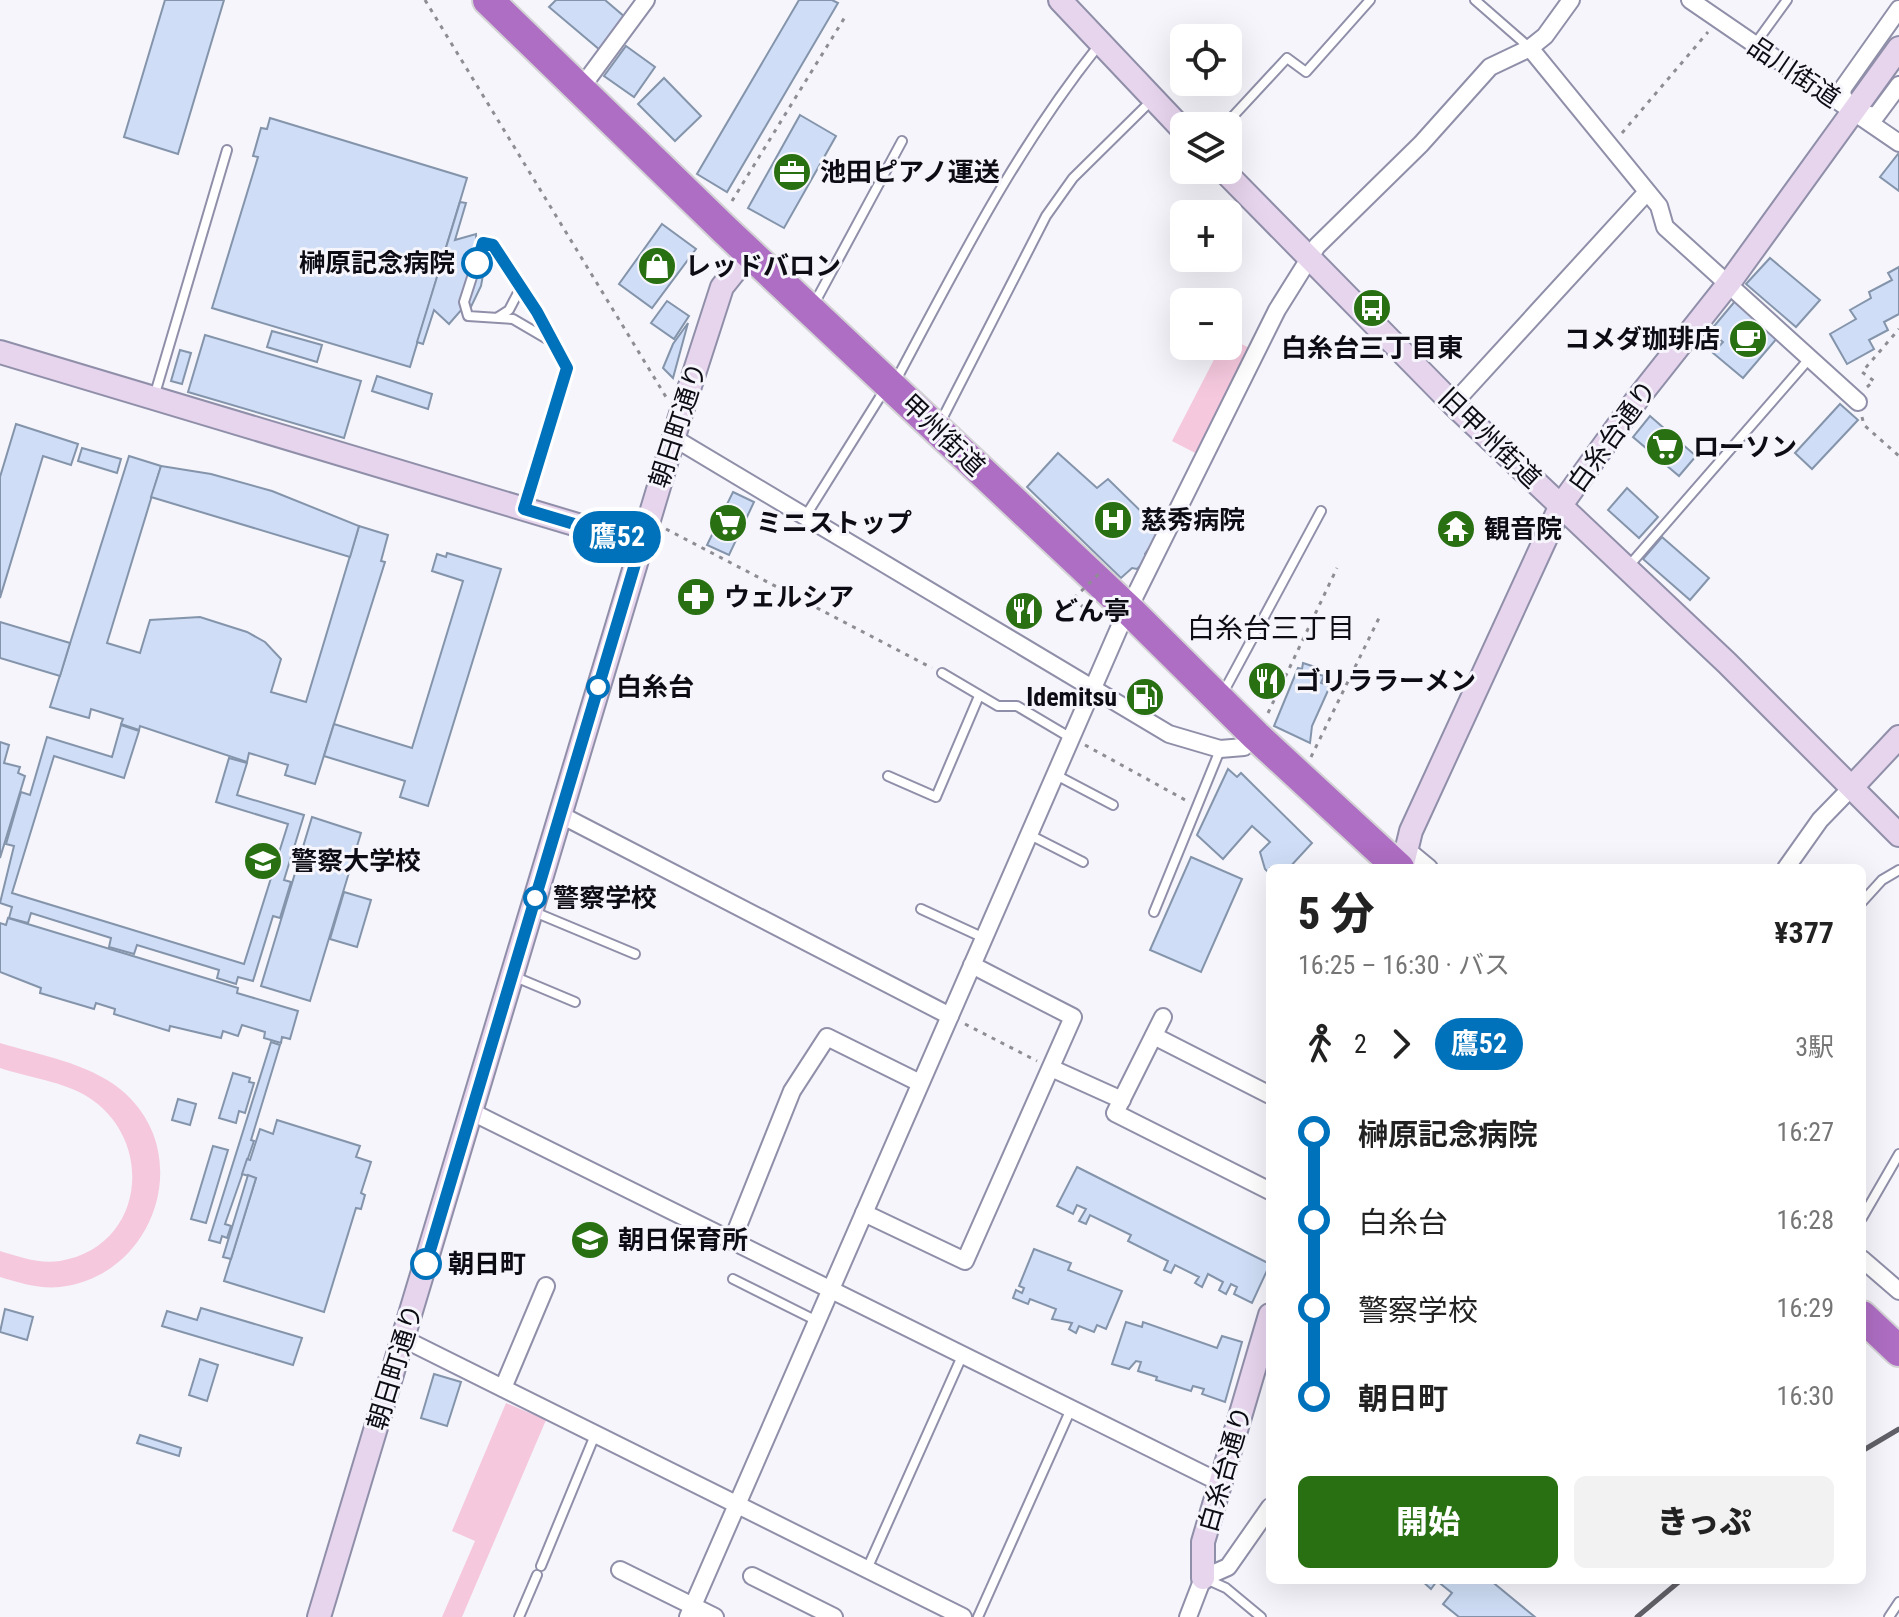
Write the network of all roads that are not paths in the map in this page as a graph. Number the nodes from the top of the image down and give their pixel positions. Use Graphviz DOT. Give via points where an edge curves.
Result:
graph roads {
  1 [pos="463,0"];
  2 [pos="488,0"];
  3 [pos="646,0"];
  4 [pos="1060,0"];
  5 [pos="1370,0"];
  6 [pos="1475,0"];
  7 [pos="1571,0"];
  8 [pos="1690,0"];
  9 [pos="1787,0"];
  10 [pos="1899,9"];
  11 [pos="1099,45"];
  12 [pos="1754,45"];
  13 [pos="1530,48"];
  14 [pos="1899,48"];
  15 [pos="1899,85"];
  16 [pos="581,88"];
  17 [pos="1153,99"];
  18 [pos="1237,112"];
  19 [pos="1854,112"];
  20 [pos="1170,117"];
  21 [pos="902,141"];
  22 [pos="1899,143"];
  23 [pos="227,150"];
  24 [pos="1237,184"];
  25 [pos="1647,192"];
  26 [pos="1309,255"];
  27 [pos="745,258"];
  28 [pos="1729,283"];
  29 [pos="521,287"];
  30 [pos="812,308"];
  31 [pos="498,317"];
  32 [pos="554,343"];
  33 [pos="0,352"];
  34 [pos="1809,359"];
  35 [pos="886,392"];
  36 [pos="154,398"];
  37 [pos="1856,400"];
  38 [pos="1453,404"];
  39 [pos="677,429"];
  40 [pos="937,429"];
  41 [pos="1561,505"];
  42 [pos="524,509"];
  43 [pos="1321,511"];
  44 [pos="804,518"];
  45 [pos="641,544"];
  46 [pos="1627,568"];
  47 [pos="1116,620"];
  48 [pos="942,673"];
  49 [pos="1093,689"];
  50 [pos="979,696"];
  51 [pos="1220,701"];
  52 [pos="1899,737"];
  53 [pos="1071,738"];
  54 [pos="1243,740"];
  55 [pos="1055,775"];
  56 [pos="888,776"];
  57 [pos="1853,786"];
  58 [pos="1113,805"];
  59 [pos="559,814"];
  60 [pos="1029,834"];
  61 [pos="1899,835"];
  62 [pos="1083,862"];
  63 [pos="1402,862"];
  64 [pos="1366,864"];
  65 [pos="1789,864"];
  66 [pos="1899,870"];
  67 [pos="1866,898"];
  68 [pos="921,909"];
  69 [pos="531,910"];
  70 [pos="1154,912"];
  71 [pos="984,938"];
  72 [pos="635,954"];
  73 [pos="972,965"];
  74 [pos="512,975"];
  75 [pos="575,1002"];
  76 [pos="950,1016"];
  77 [pos="1163,1017"];
  78 [pos="1154,1036"];
  79 [pos="1051,1068"];
  80 [pos="920,1083"];
  81 [pos="1266,1093"];
  82 [pos="1122,1100"];
  83 [pos="470,1111"];
  84 [pos="1899,1154"];
  85 [pos="1266,1189"];
  86 [pos="1866,1211"];
  87 [pos="864,1213"];
  88 [pos="732,1241"];
  89 [pos="1866,1262"];
  90 [pos="733,1279"];
  91 [pos="546,1286"];
  92 [pos="831,1288"];
  93 [pos="1899,1291"];
  94 [pos="1866,1320"];
  95 [pos="817,1321"];
  96 [pos="1266,1329"];
  97 [pos="404,1339"];
  98 [pos="1866,1339"];
  99 [pos="1899,1351"];
  100 [pos="963,1354"];
  101 [pos="1899,1371"];
  102 [pos="503,1388"];
  103 [pos="1071,1408"];
  104 [pos="596,1434"];
  105 [pos="1221,1483"];
  106 [pos="737,1504"];
  107 [pos="1266,1513"];
  108 [pos="867,1569"];
  109 [pos="620,1570"];
  110 [pos="752,1576"];
  111 [pos="1203,1578"];
  112 [pos="1899,1602"];
  113 [pos="690,1611"];
  114 [pos="319,1617"];
  115 [pos="519,1617"];
  116 [pos="715,1617"];
  117 [pos="833,1617"];
  118 [pos="963,1617"];
  119 [pos="978,1617"];
  120 [pos="1188,1617"];
  121 [pos="1261,1617"];
  122 [pos="1889,1617"];
  1 -- 27 [label="highway, 甲州街道"];
  2 -- 16 [label="highway, 甲州街道"];
  3 -- 16 [label="street"];
  4 -- 11 [label="street"];
  5 -- 18 [label="lane" via="1306,72 1287,58"];
  6 -- 13 [label="lane"];
  7 -- 13 [label="street"];
  8 -- 12 [label="street, 品川街道"];
  9 -- 12 [label="lane"];
  10 -- 19 [label="street" via="1843,88"];
  11 -- 17 [label="street"];
  11 -- 35 [label="lane" via="1006,174"];
  12 -- 19 [label="street, 品川街道"];
  13 -- 25 [label="street"];
  13 -- 26 [label="street" via="1490,67"];
  14 -- 19 [label="street, 白糸台通り"];
  15 -- 19 [label="street" via="1876,116"];
  16 -- 27 [label="highway, 甲州街道" via="719,223"];
  17 -- 20 [label="street"];
  17 -- 40 [label="lane" via="1073,178 1046,216"];
  19 -- 22 [label="street, 品川街道"];
  19 -- 28 [label="street, 白糸台通り"];
  21 -- 30 [label="lane"];
  23 -- 36 [label="lane"];
  24 -- 26 [label="street, 旧甲州街道"];
  25 -- 28 [label="street" via="1659,206 1665,227"];
  25 -- 38 [label="street"];
  26 -- 38 [label="street, 旧甲州街道"];
  26 -- 47 [label="street"];
  27 -- 30 [label="highway, 甲州街道"];
  27 -- 35 [label="highway, 甲州街道"];
  27 -- 39 [label="street, 朝日町通り" via="722,287"];
  28 -- 34 [label="street"];
  28 -- 41 [label="street, 白糸台通り"];
  29 -- 31 [label="lane" via="509,310"];
  29 -- 31 [label="lane" via="493,245 483,243 464,307 477,319"];
  29 -- 32 [label="lane"];
  30 -- 35 [label="highway, 甲州街道"];
  31 -- 32 [label="lane" via="527,325"];
  32 -- 42 [label="lane" via="567,368"];
  33 -- 36 [label="street"];
  34 -- 37 [label="street"];
  34 -- 46 [label="lane"];
  35 -- 40 [label="highway, 甲州街道"];
  35 -- 44 [label="lane"];
  35 -- 47 [label="highway, 甲州街道"];
  36 -- 42 [label="street"];
  38 -- 41 [label="street, 旧甲州街道"];
  39 -- 44 [label="street"];
  39 -- 45 [label="street, 朝日町通り"];
  40 -- 47 [label="highway, 甲州街道"];
  41 -- 46 [label="street, 旧甲州街道"];
  41 -- 63 [label="street, 白糸台通り" via="1427,796"];
  42 -- 45 [label="street"];
  43 -- 51 [label="lane"];
  44 -- 49 [label="street"];
  45 -- 59 [label="street, 朝日町通り"];
  46 -- 57 [label="street, 旧甲州街道"];
  47 -- 49 [label="street"];
  47 -- 51 [label="highway, 甲州街道"];
  47 -- 54 [label="highway, 甲州街道"];
  48 -- 50 [label="lane"];
  49 -- 53 [label="street"];
  49 -- 54 [label="street" via="1169,734"];
  50 -- 53 [label="lane" via="998,706 1017,706"];
  50 -- 56 [label="lane" via="936,797"];
  51 -- 63 [label="highway, 甲州街道"];
  52 -- 57 [label="street"];
  53 -- 55 [label="street"];
  54 -- 64 [label="highway, 甲州街道"];
  54 -- 70 [label="lane" via="1197,806"];
  55 -- 58 [label="lane"];
  55 -- 60 [label="street"];
  57 -- 61 [label="street, 旧甲州街道"];
  57 -- 65 [label="street"];
  59 -- 69 [label="street, 朝日町通り"];
  59 -- 76 [label="street"];
  60 -- 62 [label="lane"];
  60 -- 71 [label="street"];
  66 -- 67 [label="lane"];
  68 -- 71 [label="lane"];
  69 -- 72 [label="lane"];
  69 -- 74 [label="street, 朝日町通り"];
  71 -- 73 [label="street"];
  73 -- 76 [label="street"];
  73 -- 79 [label="street" via="1073,1017"];
  74 -- 75 [label="lane"];
  74 -- 83 [label="street, 朝日町通り"];
  76 -- 80 [label="street"];
  77 -- 78 [label="street"];
  78 -- 81 [label="street"];
  78 -- 82 [label="street"];
  79 -- 82 [label="street"];
  79 -- 87 [label="street" via="965,1261"];
  80 -- 87 [label="street"];
  80 -- 88 [label="street" via="827,1037 792,1091"];
  82 -- 85 [label="street" via="1115,1113"];
  83 -- 88 [label="street"];
  83 -- 97 [label="street, 朝日町通り"];
  84 -- 86 [label="lane"];
  87 -- 92 [label="street"];
  88 -- 92 [label="street"];
  89 -- 93 [label="street"];
  90 -- 95 [label="lane"];
  91 -- 102 [label="street"];
  92 -- 95 [label="street"];
  92 -- 100 [label="street"];
  94 -- 99 [label="highway"];
  95 -- 106 [label="street"];
  96 -- 105 [label="street, 白糸台通り"];
  97 -- 102 [label="street"];
  97 -- 114 [label="street, 朝日町通り"];
  98 -- 101 [label="highway"];
  100 -- 103 [label="street"];
  100 -- 108 [label="lane"];
  102 -- 104 [label="street"];
  103 -- 105 [label="street"];
  103 -- 119 [label="lane"];
  104 -- 106 [label="street"];
  104 -- 115 [label="lane"];
  105 -- 111 [label="street, 白糸台通り" via="1203,1542"];
  106 -- 108 [label="street"];
  106 -- 113 [label="street"];
  107 -- 111 [label="street" via="1228,1567"];
  108 -- 118 [label="street"];
  109 -- 113 [label="street"];
  110 -- 117 [label="street"];
  111 -- 120 [label="street"];
  111 -- 121 [label="lane" via="1226,1588"];
  112 -- 122 [label="lane"];
  113 -- 116 [label="street"];
}
